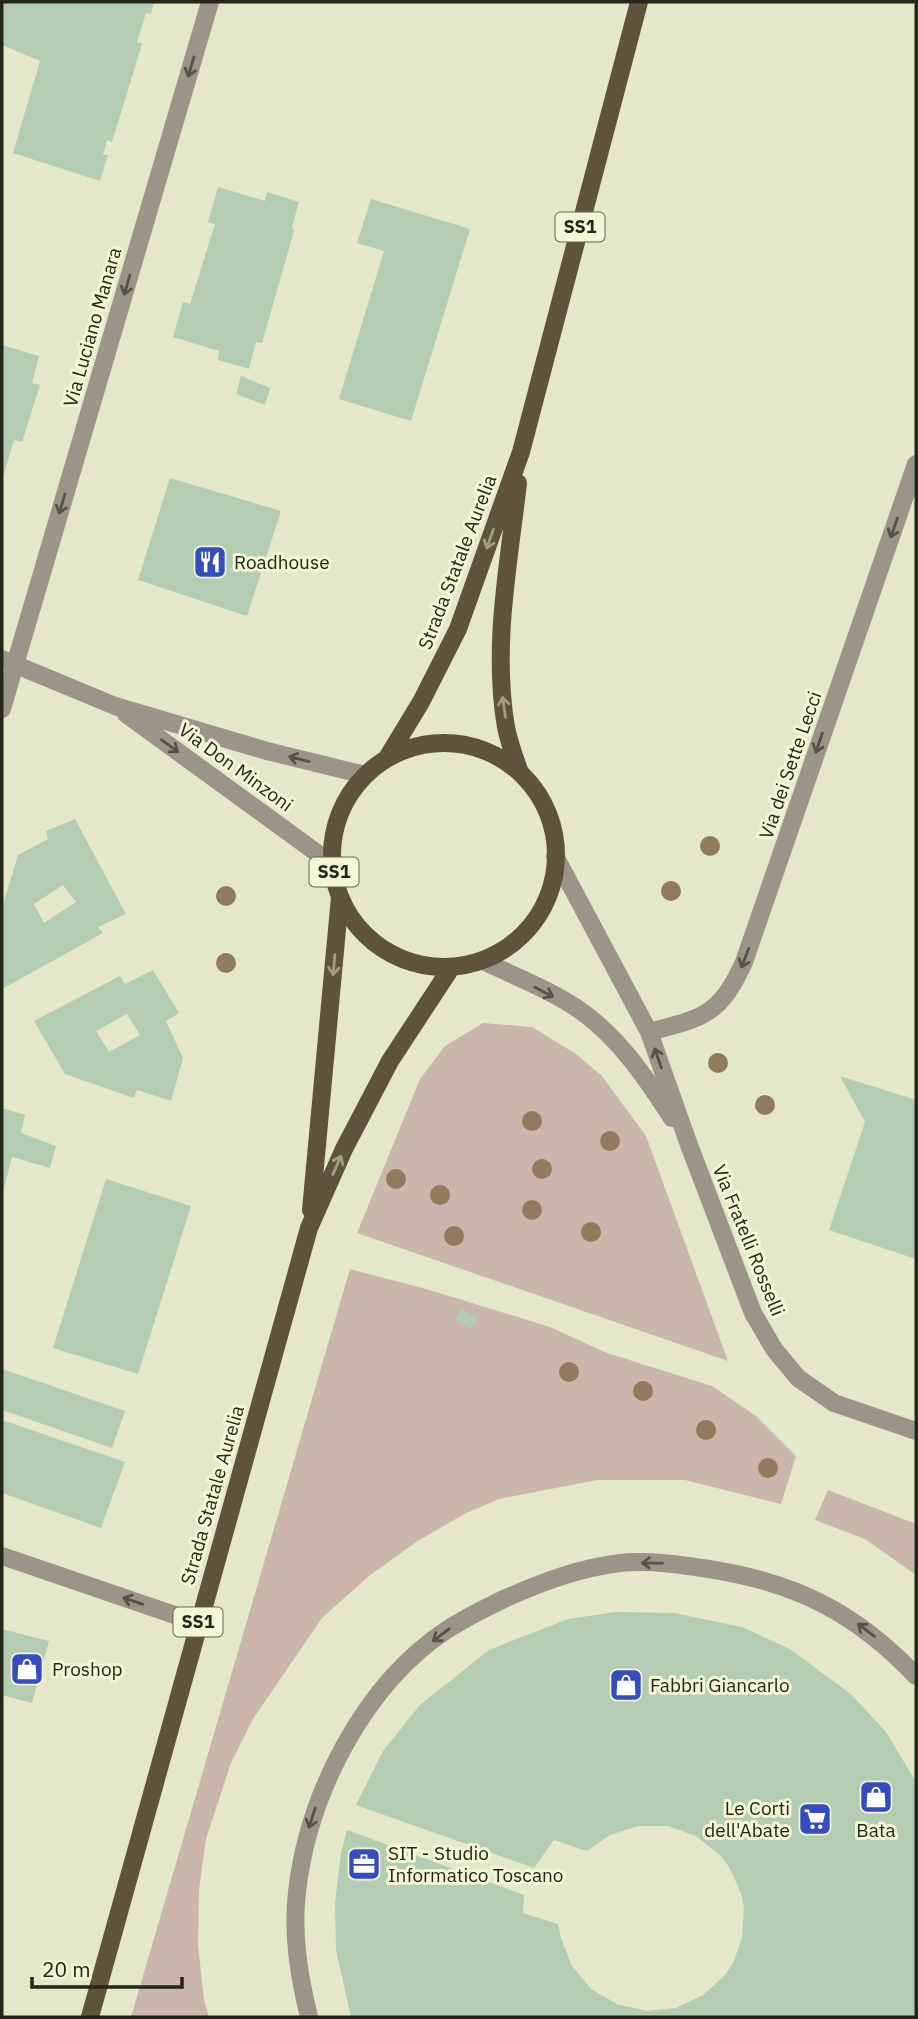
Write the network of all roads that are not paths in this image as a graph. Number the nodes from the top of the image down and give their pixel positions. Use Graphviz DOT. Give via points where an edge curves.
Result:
graph roads {
  1 [pos="210,2"];
  2 [pos="639,2"];
  3 [pos="521,452"];
  4 [pos="916,464"];
  5 [pos="8,662"];
  6 [pos="115,706"];
  7 [pos="2,709"];
  8 [pos="387,758"];
  9 [pos="520,773"];
  10 [pos="365,775"];
  11 [pos="555,856"];
  12 [pos="332,864"];
  13 [pos="340,897"];
  14 [pos="483,961"];
  15 [pos="451,968"];
  16 [pos="649,1032"];
  17 [pos="689,1145"];
  18 [pos="309,1228"];
  19 [pos="916,1431"];
  20 [pos="2,1556"];
  21 [pos="198,1623"];
  22 [pos="916,1676"];
  23 [pos="90,2017"];
  24 [pos="309,2017"];
  1 -- 5 [label="street, Via Luciano Manara, one-way"];
  2 -- 3 [label="main road, Strada Statale Aurelia / SS1"];
  3 -- 8 [label="main road, Strada Statale Aurelia / SS1, one-way" via="458,629"];
  9 -- 3 [label="main road, Strada Statale Aurelia / SS1, one-way" via="507,730 500,643"];
  4 -- 16 [label="street, Via dei Sette Lecci, one-way" via="744,962 722,1002 684,1023"];
  5 -- 6 [label="street, Via Don Minzoni"];
  5 -- 7 [label="street, Via Luciano Manara"];
  10 -- 6 [label="street, Via Don Minzoni, one-way"];
  6 -- 12 [label="street, Via Don Minzoni, one-way"];
  8 -- 9 [label="main road, SS1" via="432,743 456,743 501,759"];
  8 -- 10 [label="main road, SS1"];
  9 -- 11 [label="main road, SS1" via="550,819"];
  10 -- 12 [label="main road, SS1" via="338,816"];
  11 -- 14 [label="main road, SS1" via="554,878 536,919 521,937"];
  11 -- 16 [label="street, Via Fratelli Rosselli"];
  12 -- 13 [label="main road, SS1"];
  13 -- 15 [label="main road, SS1" via="351,918 384,950 416,963"];
  13 -- 18 [label="main road, Strada Statale Aurelia / SS1, one-way"];
  14 -- 15 [label="main road, SS1"];
  14 -- 17 [label="street, Via Fratelli Rosselli, one-way" via="579,1009 606,1032 633,1060"];
  18 -- 15 [label="main road, Strada Statale Aurelia / SS1, one-way" via="390,1061"];
  17 -- 16 [label="street, Via Fratelli Rosselli, one-way"];
  17 -- 19 [label="street, Via Fratelli Rosselli" via="753,1313 784,1363 834,1403"];
  18 -- 21 [label="main road, Strada Statale Aurelia / SS1"];
  21 -- 20 [label="street, one-way"];
  21 -- 23 [label="main road, Strada Statale Aurelia / SS1"];
  22 -- 24 [label="street, one-way" via="886,1644 821,1601 763,1580 695,1567 662,1563 597,1566 555,1577 472,1615 432,1641 370,1705 344,1745 315,1809 296,1894 297,1963"];
}
